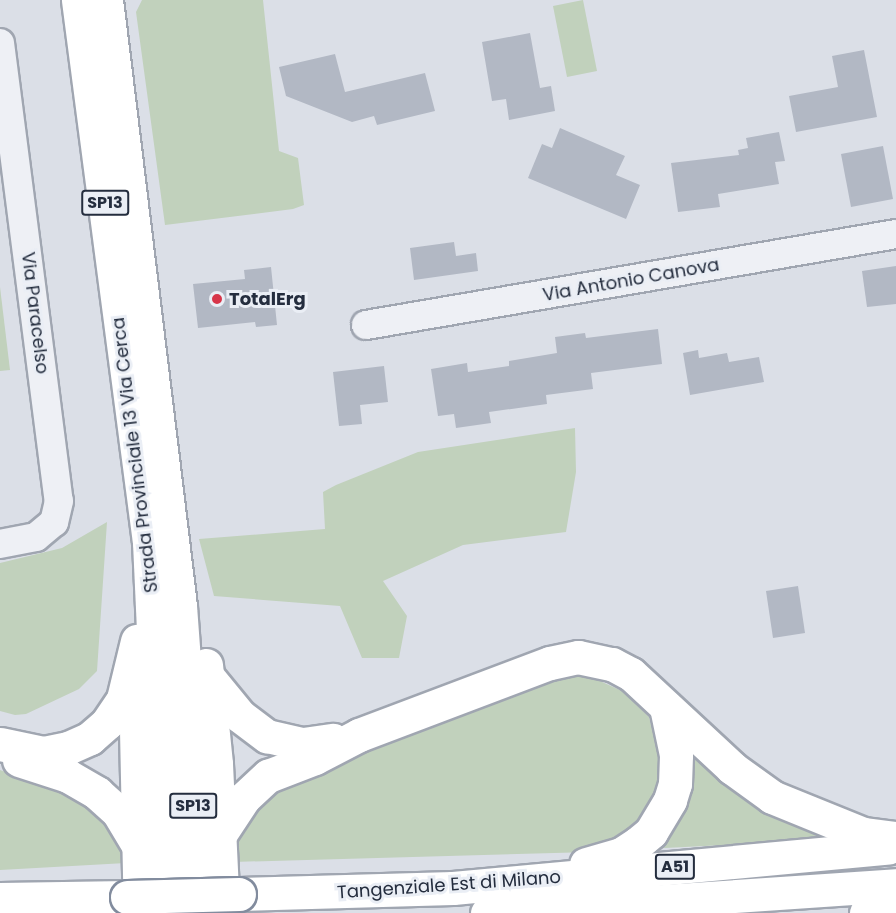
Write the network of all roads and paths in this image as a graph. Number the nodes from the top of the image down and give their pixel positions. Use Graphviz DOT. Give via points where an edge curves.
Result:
graph roads {
  1 [pos="78,0"];
  2 [pos="106,0"];
  3 [pos="130,0"];
  4 [pos="0,43"];
  5 [pos="117,91"];
  6 [pos="896,234"];
  7 [pos="366,325"];
  8 [pos="131,407"];
  9 [pos="164,460"];
  10 [pos="0,544"];
  11 [pos="137,641"];
  12 [pos="208,676"];
  13 [pos="666,707"];
  14 [pos="358,735"];
  15 [pos="0,744"];
  16 [pos="0,754"];
  17 [pos="219,836"];
  18 [pos="896,838"];
  19 [pos="137,844"];
  20 [pos="896,847"];
  21 [pos="896,885"];
  22 [pos="453,888"];
  23 [pos="0,899"];
  24 [pos="896,902"];
  25 [pos="231,904"];
  26 [pos="133,905"];
  27 [pos="166,913"];
  28 [pos="195,913"];
  29 [pos="487,913"];
  30 [pos="866,913"];
  1 -- 8 [label="main road, Strada Provinciale 13 Via Cerca / SP13"];
  2 -- 5 [label="main road, Strada Provinciale 13 Via Cerca / SP13"];
  3 -- 5 [label="main road"];
  4 -- 10 [label="street, Via Paracelso" via="60,501 54,522 36,537"];
  5 -- 9 [label="main road, Strada Provinciale 13 Via Cerca / SP13"];
  6 -- 7 [label="street, Via Antonio Canova"];
  8 -- 11 [label="main road"];
  8 -- 27 [label="main road, Strada Provinciale 13 Via Cerca / SP13" via="149,542"];
  9 -- 12 [label="main road"];
  9 -- 28 [label="main road, Strada Provinciale 13 Via Cerca / SP13" via="184,647"];
  11 -- 15 [label="main road" via="123,699 107,723 90,738 44,753"];
  11 -- 19 [label="main road"];
  12 -- 14 [label="main road" via="240,716 267,736 303,744"];
  12 -- 17 [label="main road"];
  13 -- 14 [label="main road" via="622,669 597,659 578,657 550,663"];
  13 -- 18 [label="main road" via="732,768 772,797 863,834"];
  13 -- 22 [label="main road" via="676,755 675,783 651,832 621,854 578,866"];
  14 -- 17 [label="main road" via="261,780"];
  16 -- 19 [label="main road" via="88,787 118,812"];
  17 -- 25 [label="main road"];
  19 -- 26 [label="main road"];
  20 -- 22 [label="main road, Tangenziale Est di Milano / A51"];
  21 -- 29 [label="main road, Tangenziale Est di Milano / A51"];
  22 -- 25 [label="main road, Tangenziale Est di Milano / A51"];
  23 -- 26 [label="main road, Tangenziale Est di Milano / A51"];
  24 -- 30 [label="main road"];
  25 -- 26 [label="main road, Tangenziale Est di Milano / A51, bridge"];
}
